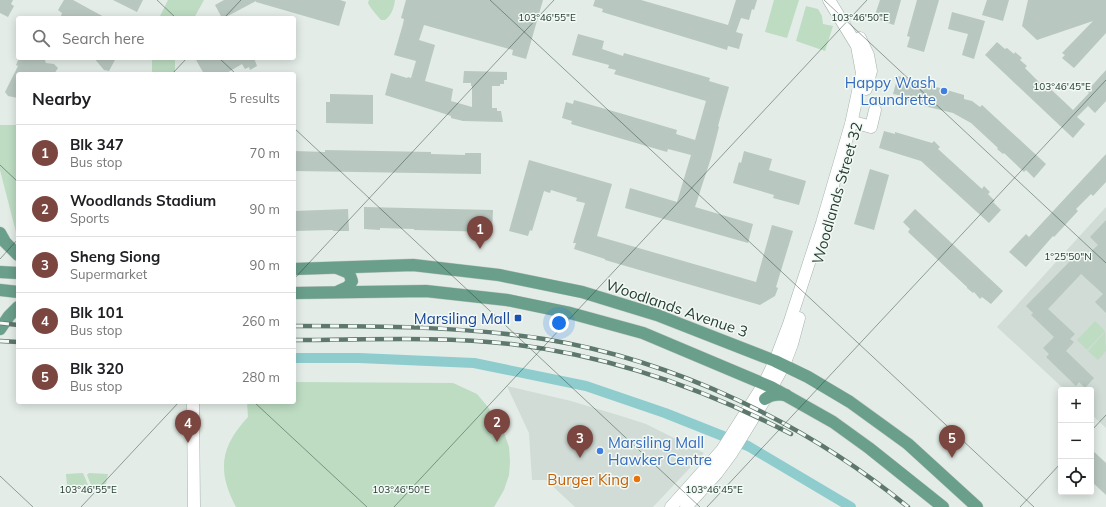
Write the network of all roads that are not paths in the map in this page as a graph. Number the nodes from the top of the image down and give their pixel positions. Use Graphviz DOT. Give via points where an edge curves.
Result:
graph roads {
  1 [pos="829,0"];
  2 [pos="838,0"];
  3 [pos="875,110"];
  4 [pos="857,123"];
  5 [pos="0,233"];
  6 [pos="16,253"];
  7 [pos="336,268"];
  8 [pos="296,269"];
  9 [pos="0,272"];
  10 [pos="16,272"];
  11 [pos="0,290"];
  12 [pos="16,292"];
  13 [pos="336,292"];
  14 [pos="296,293"];
  15 [pos="16,310"];
  16 [pos="0,329"];
  17 [pos="779,363"];
  18 [pos="768,386"];
  19 [pos="787,396"];
  20 [pos="765,399"];
  21 [pos="193,404"];
  22 [pos="740,430"];
  23 [pos="727,451"];
  24 [pos="194,507"];
  25 [pos="671,507"];
  26 [pos="686,507"];
  27 [pos="943,507"];
  28 [pos="977,507"];
  1 -- 17 [label="street, Woodlands Street 32" via="858,46 862,73 851,124"];
  2 -- 4 [label="street, Woodlands Street 32" via="856,28 868,55 871,71"];
  3 -- 4 [label="street" via="871,127"];
  4 -- 17 [label="street, Woodlands Street 32" via="792,344"];
  5 -- 6 [label="main road"];
  7 -- 8 [label="main road, Woodlands Avenue 3"];
  7 -- 13 [label="main road" via="350,273 352,281 348,287"];
  7 -- 17 [label="main road, Woodlands Avenue 3" via="414,265 499,275 582,292 657,315"];
  9 -- 10 [label="main road"];
  11 -- 12 [label="main road"];
  13 -- 14 [label="main road"];
  13 -- 18 [label="main road" via="426,291 507,300 570,313 644,334"];
  15 -- 16 [label="main road"];
  17 -- 18 [label="street, Woodlands Street 32"];
  17 -- 28 [label="main road, Woodlands Avenue 3" via="850,402 908,444"];
  18 -- 19 [label="main road"];
  18 -- 20 [label="street"];
  18 -- 22 [label="street"];
  19 -- 20 [label="main road" via="774,395"];
  19 -- 27 [label="main road" via="833,422"];
  20 -- 22 [label="street"];
  21 -- 24 [label="street"];
  22 -- 23 [label="street"];
  23 -- 25 [label="street"];
  23 -- 26 [label="street" via="717,473"];
}
